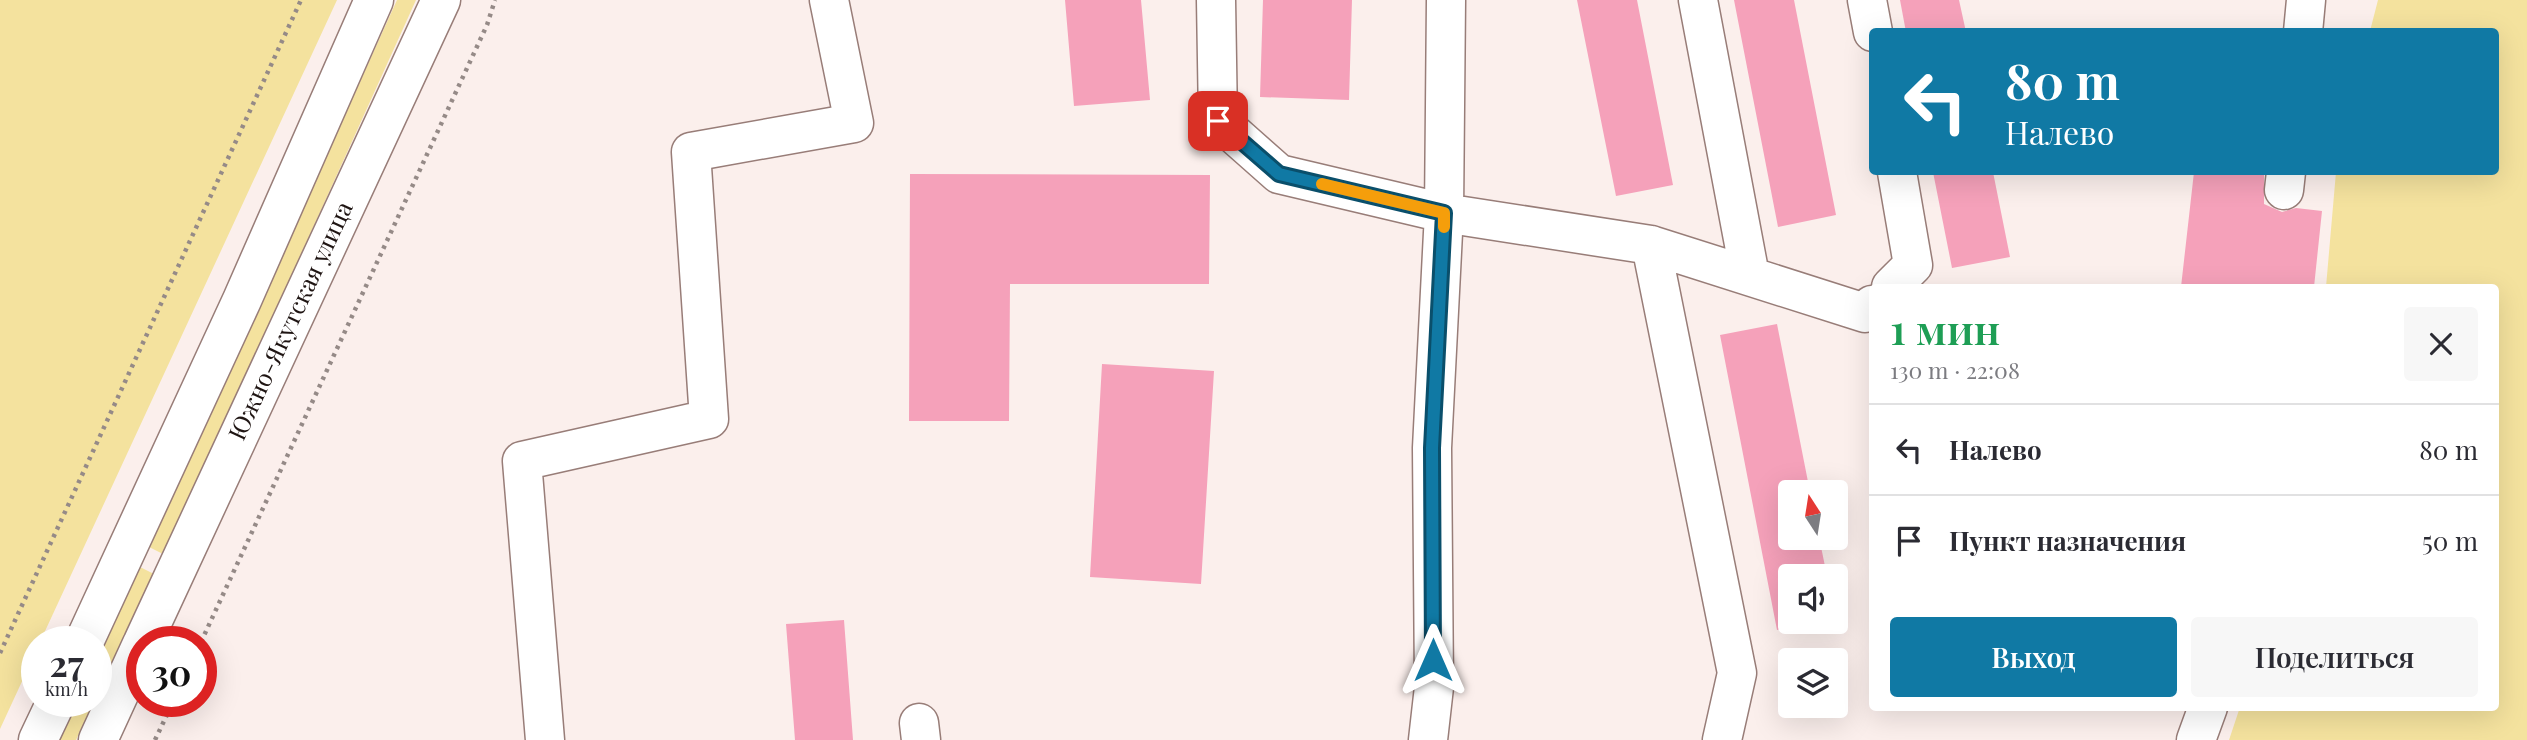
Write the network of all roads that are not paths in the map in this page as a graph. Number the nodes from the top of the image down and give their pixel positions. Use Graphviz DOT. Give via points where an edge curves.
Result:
graph roads {
  1 [pos="374,0"];
  2 [pos="441,0"];
  3 [pos="829,0"];
  4 [pos="1216,0"];
  5 [pos="1446,0"];
  6 [pos="1698,0"];
  7 [pos="1867,0"];
  8 [pos="2306,0"];
  9 [pos="1872,28"];
  10 [pos="2303,28"];
  11 [pos="1898,175"];
  12 [pos="1444,213"];
  13 [pos="1651,245"];
  14 [pos="1750,276"];
  15 [pos="1894,284"];
  16 [pos="1869,308"];
  17 [pos="91,626"];
  18 [pos="150,626"];
  19 [pos="126,678"];
  20 [pos="2207,711"];
  21 [pos="49,717"];
  22 [pos="38,740"];
  23 [pos="98,740"];
  24 [pos="545,740"];
  25 [pos="1428,740"];
  26 [pos="1722,740"];
  27 [pos="2196,740"];
  1 -- 17 [label="street"];
  2 -- 18 [label="street, Южно-Якутская улица"];
  3 -- 24 [label="street" via="854,123 691,152 709,419 522,461"];
  4 -- 12 [label="street" via="1218,121 1279,174"];
  5 -- 12 [label="street"];
  6 -- 14 [label="street"];
  7 -- 9 [label="street"];
  8 -- 10 [label="street"];
  11 -- 15 [label="street" via="1913,265"];
  12 -- 13 [label="street"];
  12 -- 25 [label="street" via="1432,448 1434,687"];
  13 -- 14 [label="street"];
  13 -- 26 [label="street" via="1737,673"];
  14 -- 16 [label="street" via="1865,313"];
  19 -- 23 [label="street, Южно-Якутская улица"];
  20 -- 27 [label="street"];
  21 -- 22 [label="street"];
}
